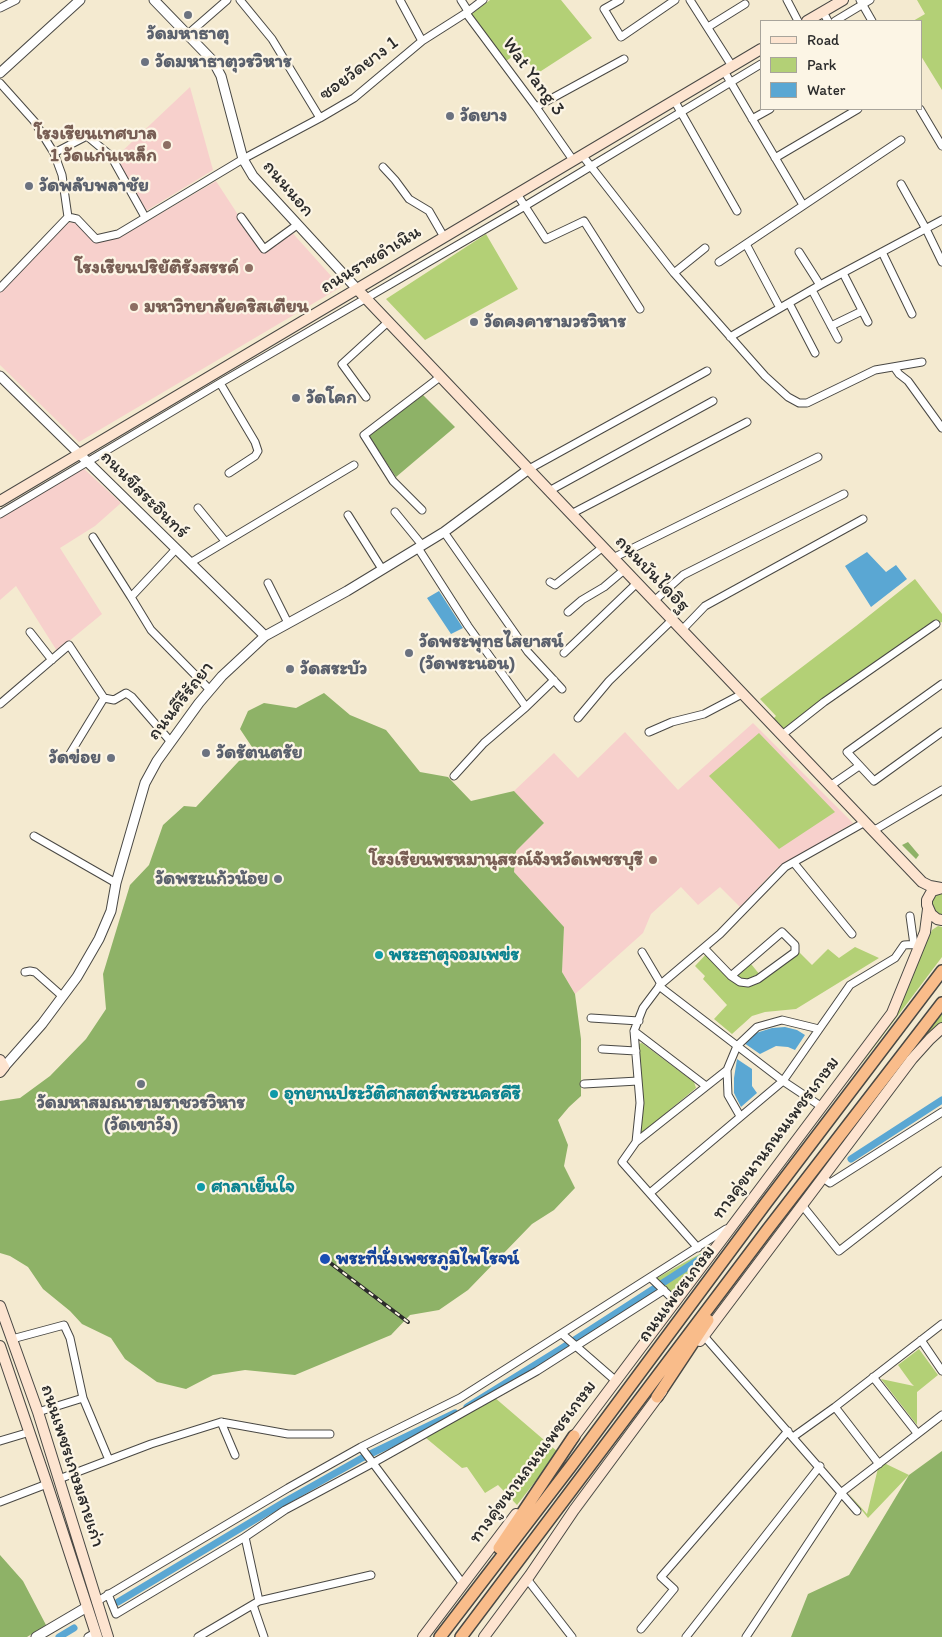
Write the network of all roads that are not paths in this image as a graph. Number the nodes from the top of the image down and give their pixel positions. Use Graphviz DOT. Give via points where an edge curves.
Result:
graph roads {
  1 [pos="16,0"];
  2 [pos="80,0"];
  3 [pos="154,0"];
  4 [pos="227,0"];
  5 [pos="240,0"];
  6 [pos="400,0"];
  7 [pos="461,0"];
  8 [pos="483,0"];
  9 [pos="620,0"];
  10 [pos="675,0"];
  11 [pos="690,0"];
  12 [pos="787,0"];
  13 [pos="843,0"];
  14 [pos="870,0"];
  15 [pos="862,2"];
  16 [pos="745,4"];
  17 [pos="0,8"];
  18 [pos="467,12"];
  19 [pos="826,17"];
  20 [pos="797,20"];
  21 [pos="812,20"];
  22 [pos="836,20"];
  23 [pos="871,20"];
  24 [pos="708,27"];
  25 [pos="187,35"];
  26 [pos="422,41"];
  27 [pos="760,50"];
  28 [pos="624,58"];
  29 [pos="760,65"];
  30 [pos="728,68"];
  31 [pos="0,73"];
  32 [pos="730,82"];
  33 [pos="0,83"];
  34 [pos="674,100"];
  35 [pos="536,107"];
  36 [pos="768,110"];
  37 [pos="856,110"];
  38 [pos="921,110"];
  39 [pos="681,112"];
  40 [pos="320,118"];
  41 [pos="752,119"];
  42 [pos="901,140"];
  43 [pos="942,146"];
  44 [pos="54,153"];
  45 [pos="578,158"];
  46 [pos="775,158"];
  47 [pos="243,159"];
  48 [pos="383,167"];
  49 [pos="591,167"];
  50 [pos="901,184"];
  51 [pos="517,194"];
  52 [pos="803,205"];
  53 [pos="525,206"];
  54 [pos="737,211"];
  55 [pos="68,217"];
  56 [pos="145,217"];
  57 [pos="241,217"];
  58 [pos="942,220"];
  59 [pos="297,224"];
  60 [pos="926,229"];
  61 [pos="445,236"];
  62 [pos="746,244"];
  63 [pos="453,248"];
  64 [pos="705,248"];
  65 [pos="799,252"];
  66 [pos="882,252"];
  67 [pos="719,262"];
  68 [pos="942,262"];
  69 [pos="674,273"];
  70 [pos="843,273"];
  71 [pos="820,285"];
  72 [pos="0,288"];
  73 [pos="357,289"];
  74 [pos="812,290"];
  75 [pos="364,298"];
  76 [pos="789,303"];
  77 [pos="780,308"];
  78 [pos="640,309"];
  79 [pos="862,311"];
  80 [pos="912,314"];
  81 [pos="388,322"];
  82 [pos="868,322"];
  83 [pos="831,326"];
  84 [pos="730,337"];
  85 [pos="838,339"];
  86 [pos="815,353"];
  87 [pos="922,362"];
  88 [pos="894,367"];
  89 [pos="707,372"];
  90 [pos="0,376"];
  91 [pos="440,377"];
  92 [pos="220,383"];
  93 [pos="366,397"];
  94 [pos="713,401"];
  95 [pos="747,422"];
  96 [pos="942,428"];
  97 [pos="83,457"];
  98 [pos="818,457"];
  99 [pos="354,465"];
  100 [pos="529,469"];
  101 [pos="229,473"];
  102 [pos="31,483"];
  103 [pos="549,491"];
  104 [pos="36,493"];
  105 [pos="844,494"];
  106 [pos="0,502"];
  107 [pos="198,508"];
  108 [pos="422,510"];
  109 [pos="395,512"];
  110 [pos="0,514"];
  111 [pos="571,514"];
  112 [pos="348,515"];
  113 [pos="862,519"];
  114 [pos="444,532"];
  115 [pos="93,537"];
  116 [pos="225,542"];
  117 [pos="420,546"];
  118 [pos="603,547"];
  119 [pos="176,549"];
  120 [pos="613,558"];
  121 [pos="190,563"];
  122 [pos="382,569"];
  123 [pos="624,570"];
  124 [pos="550,582"];
  125 [pos="268,583"];
  126 [pos="638,583"];
  127 [pos="131,597"];
  128 [pos="654,601"];
  129 [pos="568,612"];
  130 [pos="672,620"];
  131 [pos="288,623"];
  132 [pos="936,624"];
  133 [pos="682,630"];
  134 [pos="30,632"];
  135 [pos="265,636"];
  136 [pos="564,653"];
  137 [pos="52,660"];
  138 [pos="554,680"];
  139 [pos="942,684"];
  140 [pos="562,689"];
  141 [pos="210,690"];
  142 [pos="742,694"];
  143 [pos="104,698"];
  144 [pos="0,704"];
  145 [pos="526,707"];
  146 [pos="578,718"];
  147 [pos="649,732"];
  148 [pos="942,732"];
  149 [pos="782,735"];
  150 [pos="171,742"];
  151 [pos="68,757"];
  152 [pos="859,766"];
  153 [pos="454,776"];
  154 [pos="830,786"];
  155 [pos="942,790"];
  156 [pos="865,822"];
  157 [pos="872,830"];
  158 [pos="34,836"];
  159 [pos="794,863"];
  160 [pos="922,882"];
  161 [pos="116,883"];
  162 [pos="941,888"];
  163 [pos="927,905"];
  164 [pos="910,916"];
  165 [pos="942,920"];
  166 [pos="852,934"];
  167 [pos="917,944"];
  168 [pos="704,948"];
  169 [pos="642,952"];
  170 [pos="25,972"];
  171 [pos="942,972"];
  172 [pos="731,976"];
  173 [pos="660,985"];
  174 [pos="62,996"];
  175 [pos="942,1003"];
  176 [pos="591,1018"];
  177 [pos="638,1021"];
  178 [pos="942,1028"];
  179 [pos="819,1029"];
  180 [pos="634,1032"];
  181 [pos="737,1046"];
  182 [pos="602,1049"];
  183 [pos="636,1051"];
  184 [pos="1,1066"];
  185 [pos="727,1070"];
  186 [pos="638,1081"];
  187 [pos="782,1081"];
  188 [pos="584,1084"];
  189 [pos="706,1086"];
  190 [pos="822,1107"];
  191 [pos="939,1114"];
  192 [pos="740,1116"];
  193 [pos="942,1123"];
  194 [pos="636,1142"];
  195 [pos="942,1171"];
  196 [pos="823,1178"];
  197 [pos="650,1193"];
  198 [pos="802,1205"];
  199 [pos="732,1226"];
  200 [pos="768,1229"];
  201 [pos="698,1248"];
  202 [pos="652,1279"];
  203 [pos="663,1289"];
  204 [pos="676,1302"];
  205 [pos="0,1306"];
  206 [pos="942,1324"];
  207 [pos="562,1334"];
  208 [pos="704,1336"];
  209 [pos="12,1339"];
  210 [pos="921,1340"];
  211 [pos="0,1346"];
  212 [pos="576,1346"];
  213 [pos="942,1371"];
  214 [pos="873,1377"];
  215 [pos="616,1381"];
  216 [pos="657,1397"];
  217 [pos="83,1398"];
  218 [pos="836,1407"];
  219 [pos="38,1412"];
  220 [pos="942,1415"];
  221 [pos="220,1422"];
  222 [pos="30,1432"];
  223 [pos="917,1433"];
  224 [pos="330,1434"];
  225 [pos="791,1434"];
  226 [pos="574,1436"];
  227 [pos="0,1441"];
  228 [pos="362,1449"];
  229 [pos="235,1455"];
  230 [pos="109,1460"];
  231 [pos="372,1462"];
  232 [pos="879,1464"];
  233 [pos="820,1466"];
  234 [pos="59,1479"];
  235 [pos="47,1484"];
  236 [pos="842,1492"];
  237 [pos="0,1502"];
  238 [pos="574,1510"];
  239 [pos="857,1511"];
  240 [pos="245,1537"];
  241 [pos="371,1575"];
  242 [pos="527,1579"];
  243 [pos="463,1584"];
  244 [pos="108,1594"];
  245 [pos="96,1602"];
  246 [pos="256,1603"];
  247 [pos="87,1607"];
  248 [pos="641,1629"];
  249 [pos="213,1633"];
  250 [pos="93,1636"];
  251 [pos="36,1637"];
  252 [pos="108,1637"];
  253 [pos="198,1637"];
  254 [pos="264,1637"];
  255 [pos="423,1637"];
  256 [pos="440,1637"];
  257 [pos="461,1637"];
  258 [pos="476,1637"];
  259 [pos="484,1637"];
  260 [pos="572,1637"];
  261 [pos="686,1637"];
  262 [pos="746,1637"];
  1 -- 17 [label="street"];
  2 -- 31 [label="street"];
  3 -- 25 [label="street, ถนนนอก"];
  4 -- 25 [label="street"];
  5 -- 40 [label="street" via="272,39"];
  6 -- 26 [label="street"];
  7 -- 18 [label="street, Wat Yang 3"];
  8 -- 18 [label="street, ซอยวัดยาง 1"];
  9 -- 10 [label="street" via="604,9 621,37"];
  11 -- 24 [label="street"];
  12 -- 20 [label="street"];
  13 -- 19 [label="main road"];
  14 -- 15 [label="street"];
  15 -- 22 [label="street"];
  15 -- 23 [label="street"];
  16 -- 24 [label="street"];
  18 -- 26 [label="street, ซอยวัดยาง 1"];
  18 -- 35 [label="street, Wat Yang 3"];
  19 -- 21 [label="main road"];
  24 -- 30 [label="street"];
  25 -- 47 [label="street, ถนนนอก" via="213,61 221,76"];
  26 -- 40 [label="street, ซอยวัดยาง 1" via="354,98"];
  27 -- 30 [label="main road, ถนนราชดำเนิน"];
  28 -- 35 [label="street"];
  29 -- 32 [label="street"];
  30 -- 32 [label="street"];
  30 -- 34 [label="main road, ถนนราชดำเนิน"];
  32 -- 39 [label="street"];
  32 -- 41 [label="street"];
  33 -- 44 [label="street" via="34,121"];
  34 -- 39 [label="street"];
  34 -- 45 [label="main road, ถนนราชดำเนิน"];
  35 -- 45 [label="street, Wat Yang 3"];
  36 -- 41 [label="street"];
  37 -- 46 [label="street"];
  38 -- 43 [label="street"];
  39 -- 49 [label="street"];
  39 -- 54 [label="street"];
  40 -- 47 [label="street, ซอยวัดยาง 1"];
  41 -- 46 [label="street"];
  42 -- 52 [label="street"];
  44 -- 55 [label="street" via="62,175"];
  44 -- 56 [label="street" via="87,136 110,156"];
  45 -- 49 [label="street, Wat Yang 3"];
  45 -- 51 [label="main road, ถนนราชดำเนิน"];
  46 -- 52 [label="street"];
  47 -- 56 [label="street, ซอยวัดยาง 1"];
  47 -- 59 [label="street, ถนนนอก" via="253,176"];
  48 -- 61 [label="street" via="409,199 429,211"];
  49 -- 53 [label="street"];
  49 -- 69 [label="street, Wat Yang 3"];
  50 -- 60 [label="street"];
  51 -- 53 [label="street"];
  51 -- 61 [label="main road, ถนนราชดำเนิน"];
  52 -- 62 [label="street"];
  53 -- 63 [label="street"];
  53 -- 78 [label="street" via="546,239 584,221"];
  55 -- 56 [label="street, ซอยวัดยาง 1" via="77,219 96,239 118,234"];
  55 -- 72 [label="street"];
  57 -- 59 [label="street" via="264,249"];
  58 -- 60 [label="street"];
  59 -- 73 [label="street, ถนนนอก"];
  60 -- 66 [label="street"];
  60 -- 68 [label="street"];
  61 -- 63 [label="street"];
  61 -- 73 [label="main road, ถนนราชดำเนิน"];
  62 -- 67 [label="street"];
  62 -- 77 [label="street"];
  63 -- 75 [label="street"];
  64 -- 69 [label="street"];
  65 -- 71 [label="street"];
  66 -- 70 [label="street"];
  66 -- 80 [label="street"];
  69 -- 84 [label="street, Wat Yang 3"];
  70 -- 71 [label="street"];
  70 -- 79 [label="street"];
  71 -- 74 [label="street"];
  73 -- 75 [label="main road, ถนนบันไดอิฐ"];
  73 -- 97 [label="main road, ถนนราชดำเนิน"];
  74 -- 76 [label="street"];
  74 -- 83 [label="street"];
  75 -- 81 [label="main road, ถนนบันไดอิฐ"];
  75 -- 92 [label="street"];
  76 -- 77 [label="street"];
  76 -- 86 [label="street"];
  77 -- 84 [label="street"];
  79 -- 82 [label="street"];
  79 -- 83 [label="street"];
  81 -- 91 [label="main road, ถนนบันไดอิฐ"];
  81 -- 93 [label="street" via="342,364"];
  83 -- 85 [label="street"];
  84 -- 88 [label="street, Wat Yang 3" via="765,376 799,403 807,403 875,370"];
  87 -- 88 [label="street"];
  88 -- 96 [label="street"];
  89 -- 100 [label="street"];
  90 -- 97 [label="street, ถนนขีสระอินทร์"];
  91 -- 100 [label="main road, ถนนบันไดอิฐ"];
  91 -- 108 [label="street" via="364,435 393,481"];
  92 -- 97 [label="street"];
  92 -- 101 [label="street" via="258,451"];
  94 -- 103 [label="street"];
  95 -- 111 [label="street"];
  97 -- 102 [label="main road, ถนนราชดำเนิน"];
  97 -- 104 [label="street"];
  97 -- 119 [label="street, ถนนขีสระอินทร์"];
  98 -- 120 [label="street"];
  99 -- 116 [label="street"];
  100 -- 103 [label="main road, ถนนบันไดอิฐ"];
  100 -- 114 [label="street, ถนนคีรีรัถยา"];
  102 -- 104 [label="street"];
  102 -- 106 [label="main road, ถนนราชดำเนิน"];
  103 -- 111 [label="main road, ถนนบันไดอิฐ"];
  104 -- 110 [label="street"];
  105 -- 128 [label="street" via="683,575"];
  107 -- 116 [label="street"];
  109 -- 117 [label="street"];
  111 -- 118 [label="main road, ถนนบันไดอิฐ"];
  112 -- 122 [label="street"];
  113 -- 133 [label="street" via="705,606"];
  114 -- 117 [label="street, ถนนคีรีรัถยา"];
  114 -- 138 [label="street" via="528,652"];
  115 -- 127 [label="street"];
  116 -- 121 [label="street"];
  117 -- 122 [label="street, ถนนคีรีรัถยา"];
  117 -- 145 [label="street" via="468,626"];
  118 -- 120 [label="main road, ถนนบันไดอิฐ"];
  118 -- 124 [label="street" via="555,585"];
  119 -- 121 [label="street, ถนนขีสระอินทร์"];
  119 -- 127 [label="street"];
  120 -- 123 [label="main road, ถนนบันไดอิฐ"];
  121 -- 135 [label="street, ถนนขีสระอินทร์"];
  122 -- 131 [label="street, ถนนคีรีรัถยา"];
  123 -- 126 [label="main road, ถนนบันไดอิฐ"];
  123 -- 129 [label="street"];
  125 -- 131 [label="street"];
  126 -- 128 [label="main road, ถนนบันไดอิฐ"];
  126 -- 136 [label="street"];
  127 -- 141 [label="street" via="151,630"];
  128 -- 130 [label="main road, ถนนบันไดอิฐ"];
  130 -- 133 [label="main road, ถนนบันไดอิฐ"];
  130 -- 146 [label="street" via="609,681"];
  131 -- 135 [label="street, ถนนคีรีรัถยา"];
  132 -- 149 [label="street"];
  133 -- 142 [label="main road, ถนนบันไดอิฐ"];
  134 -- 137 [label="street"];
  135 -- 141 [label="street, ถนนคีรีรัถยา"];
  137 -- 143 [label="street" via="69,645"];
  137 -- 144 [label="street"];
  138 -- 140 [label="street"];
  138 -- 145 [label="street"];
  139 -- 152 [label="street" via="846,752"];
  141 -- 150 [label="street, ถนนคีรีรัถยา"];
  142 -- 147 [label="street" via="704,714"];
  142 -- 149 [label="main road, ถนนบันไดอิฐ"];
  143 -- 150 [label="street" via="114,700 126,693"];
  143 -- 151 [label="street"];
  145 -- 153 [label="street" via="484,743"];
  148 -- 152 [label="street" via="874,781"];
  149 -- 154 [label="main road, ถนนบันไดอิฐ"];
  150 -- 161 [label="street, ถนนคีรีรัถยา" via="145,783"];
  152 -- 154 [label="street"];
  154 -- 156 [label="main road, ถนนบันไดอิฐ"];
  155 -- 157 [label="street"];
  156 -- 157 [label="main road, ถนนบันไดอิฐ"];
  156 -- 159 [label="street"];
  157 -- 160 [label="main road, ถนนบันไดอิฐ"];
  158 -- 161 [label="street"];
  159 -- 166 [label="street"];
  159 -- 168 [label="street" via="780,872"];
  160 -- 162 [label="main road, ถนนบันไดอิฐ"];
  160 -- 163 [label="main road, ถนนบันไดอิฐ"];
  161 -- 174 [label="street, ถนนคีรีรัถยา" via="111,911 99,939"];
  162 -- 163 [label="main road" via="932,892"];
  163 -- 165 [label="main road" via="933,917"];
  163 -- 167 [label="main road, ทางคู่ขนานถนนเพชรเกษม" via="925,932"];
  164 -- 167 [label="street"];
  167 -- 179 [label="street" via="904,945 895,958 850,985"];
  167 -- 190 [label="main road, ทางคู่ขนานถนนเพชรเกษม" via="892,1013"];
  168 -- 172 [label="street"];
  168 -- 173 [label="street"];
  169 -- 173 [label="street"];
  170 -- 174 [label="street" via="36,972"];
  171 -- 256 [label="highway, ถนนเพชรเกษม"];
  172 -- 172 [label="street" via="748,983 758,979 795,952 795,945 785,934 778,933"];
  173 -- 177 [label="street" via="643,1008"];
  173 -- 181 [label="street"];
  174 -- 184 [label="street, ถนนคีรีรัถยา" via="42,1024"];
  175 -- 200 [label="highway, ถนนเพชรเกษม"];
  176 -- 177 [label="street"];
  177 -- 180 [label="street"];
  178 -- 196 [label="main road" via="912,1059"];
  179 -- 181 [label="street" via="782,1020 757,1027"];
  179 -- 187 [label="street"];
  180 -- 183 [label="street"];
  180 -- 189 [label="street"];
  181 -- 185 [label="street"];
  181 -- 187 [label="street"];
  182 -- 183 [label="street"];
  183 -- 186 [label="street"];
  185 -- 189 [label="street"];
  185 -- 192 [label="street" via="728,1095"];
  186 -- 188 [label="street"];
  186 -- 194 [label="street" via="640,1102"];
  187 -- 190 [label="street"];
  187 -- 192 [label="street"];
  189 -- 194 [label="street"];
  190 -- 199 [label="main road, ทางคู่ขนานถนนเพชรเกษม"];
  191 -- 193 [label="street"];
  191 -- 196 [label="street" via="830,1183"];
  192 -- 197 [label="street"];
  194 -- 197 [label="street" via="622,1162"];
  195 -- 198 [label="street" via="839,1251"];
  196 -- 198 [label="main road"];
  197 -- 201 [label="street"];
  198 -- 208 [label="main road"];
  199 -- 201 [label="street"];
  199 -- 204 [label="main road, ทางคู่ขนานถนนเพชรเกษม"];
  200 -- 216 [label="highway"];
  200 -- 257 [label="highway, ถนนเพชรเกษม"];
  201 -- 202 [label="street"];
  202 -- 203 [label="street"];
  202 -- 207 [label="street"];
  203 -- 204 [label="street"];
  203 -- 212 [label="street"];
  204 -- 215 [label="main road, ทางคู่ขนานถนนเพชรเกษม"];
  205 -- 209 [label="main road, ถนนเพชรเกษมสายเก่า"];
  206 -- 210 [label="street"];
  207 -- 212 [label="street"];
  207 -- 228 [label="street" via="460,1398"];
  208 -- 216 [label="main road"];
  208 -- 225 [label="street"];
  209 -- 217 [label="street" via="64,1325 70,1338"];
  209 -- 219 [label="main road, ถนนเพชรเกษมสายเก่า"];
  210 -- 213 [label="street"];
  210 -- 214 [label="street"];
  211 -- 222 [label="main road, ถนนเพชรเกษมสายเก่า"];
  212 -- 215 [label="street"];
  212 -- 231 [label="street"];
  214 -- 218 [label="street"];
  214 -- 223 [label="street"];
  215 -- 226 [label="main road, ทางคู่ขนานถนนเพชรเกษม"];
  216 -- 238 [label="main road"];
  217 -- 219 [label="street"];
  217 -- 230 [label="street"];
  218 -- 225 [label="street"];
  218 -- 232 [label="street"];
  219 -- 234 [label="main road, ถนนเพชรเกษมสายเก่า"];
  220 -- 223 [label="street"];
  221 -- 224 [label="street" via="288,1434"];
  221 -- 229 [label="street"];
  221 -- 230 [label="street"];
  222 -- 227 [label="street"];
  222 -- 235 [label="main road, ถนนเพชรเกษมสายเก่า"];
  223 -- 232 [label="street"];
  225 -- 233 [label="street"];
  225 -- 248 [label="street" via="662,1578 674,1589"];
  226 -- 243 [label="main road, ทางคู่ขนานถนนเพชรเกษม"];
  226 -- 256 [label="highway"];
  228 -- 231 [label="street"];
  228 -- 244 [label="street" via="288,1488"];
  230 -- 234 [label="street"];
  231 -- 240 [label="street" via="285,1510"];
  231 -- 243 [label="street"];
  232 -- 236 [label="street"];
  233 -- 236 [label="street"];
  233 -- 261 [label="street"];
  234 -- 245 [label="main road, ถนนเพชรเกษมสายเก่า"];
  235 -- 237 [label="street"];
  235 -- 247 [label="main road, ถนนเพชรเกษมสายเก่า"];
  236 -- 239 [label="street"];
  236 -- 262 [label="street"];
  238 -- 242 [label="main road"];
  238 -- 258 [label="main road"];
  240 -- 244 [label="street" via="116,1614"];
  240 -- 246 [label="street"];
  241 -- 246 [label="street"];
  242 -- 259 [label="main road"];
  242 -- 260 [label="street"];
  243 -- 255 [label="main road, ทางคู่ขนานถนนเพชรเกษม"];
  244 -- 245 [label="street"];
  245 -- 252 [label="main road, ถนนเพชรเกษมสายเก่า"];
  246 -- 249 [label="street"];
  246 -- 254 [label="street"];
  247 -- 250 [label="main road, ถนนเพชรเกษมสายเก่า"];
  247 -- 251 [label="street"];
  249 -- 253 [label="street"];
}
